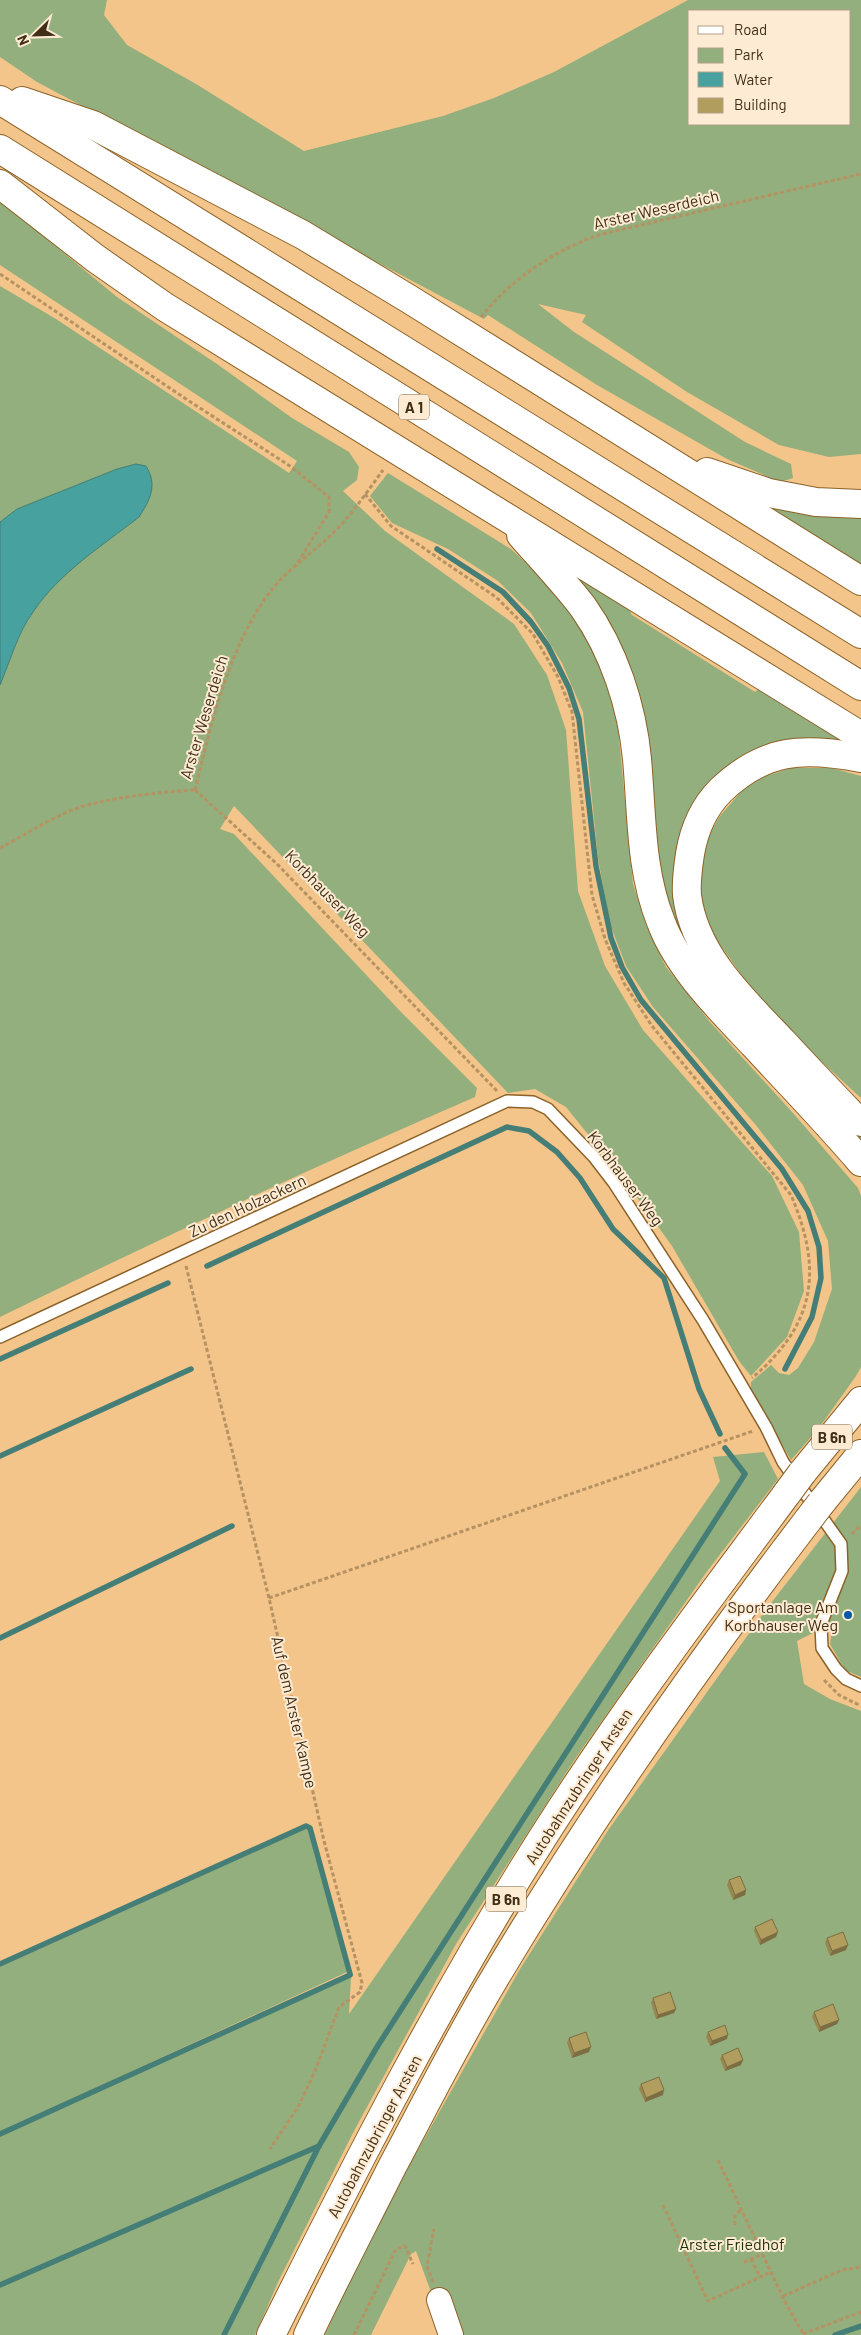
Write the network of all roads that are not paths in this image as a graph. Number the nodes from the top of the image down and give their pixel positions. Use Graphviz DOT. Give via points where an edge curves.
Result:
graph roads {
  1 [pos="0,93"];
  2 [pos="0,100"];
  3 [pos="0,149"];
  4 [pos="0,184"];
  5 [pos="666,459"];
  6 [pos="861,504"];
  7 [pos="502,514"];
  8 [pos="861,581"];
  9 [pos="861,634"];
  10 [pos="861,686"];
  11 [pos="861,736"];
  12 [pos="861,758"];
  13 [pos="507,1101"];
  14 [pos="861,1122"];
  15 [pos="861,1162"];
  16 [pos="0,1337"];
  17 [pos="861,1401"];
  18 [pos="861,1454"];
  19 [pos="861,1686"];
  20 [pos="439,2300"];
  21 [pos="271,2335"];
  22 [pos="308,2335"];
  23 [pos="451,2335"];
  1 -- 5 [label="highway" via="93,125 303,235"];
  2 -- 9 [label="highway, A 1"];
  3 -- 10 [label="highway, A 1"];
  4 -- 7 [label="highway" via="95,258 165,307"];
  5 -- 6 [label="highway" via="769,493 816,502"];
  5 -- 8 [label="highway"];
  7 -- 11 [label="highway"];
  7 -- 15 [label="highway" via="583,608 623,688 637,757 649,888 662,924 699,985"];
  12 -- 14 [label="highway" via="813,751 786,752 764,759 731,781 715,796 702,816 692,841 687,895 695,926 724,977 742,1000"];
  13 -- 16 [label="lane, Zu den Holzackern"];
  13 -- 19 [label="lane, Korbhauser Weg" via="534,1102 548,1109 614,1183 661,1252 766,1427 783,1462 841,1544 842,1572 821,1624 822,1648 846,1679"];
  17 -- 21 [label="highway, Autobahnzubringer Arsten / B 6n" via="795,1482 679,1636 542,1838 444,2005"];
  18 -- 22 [label="highway, Autobahnzubringer Arsten / B 6n" via="742,1607 657,1726 565,1866 493,1982 417,2119"];
  20 -- 23 [label="street"];
}
